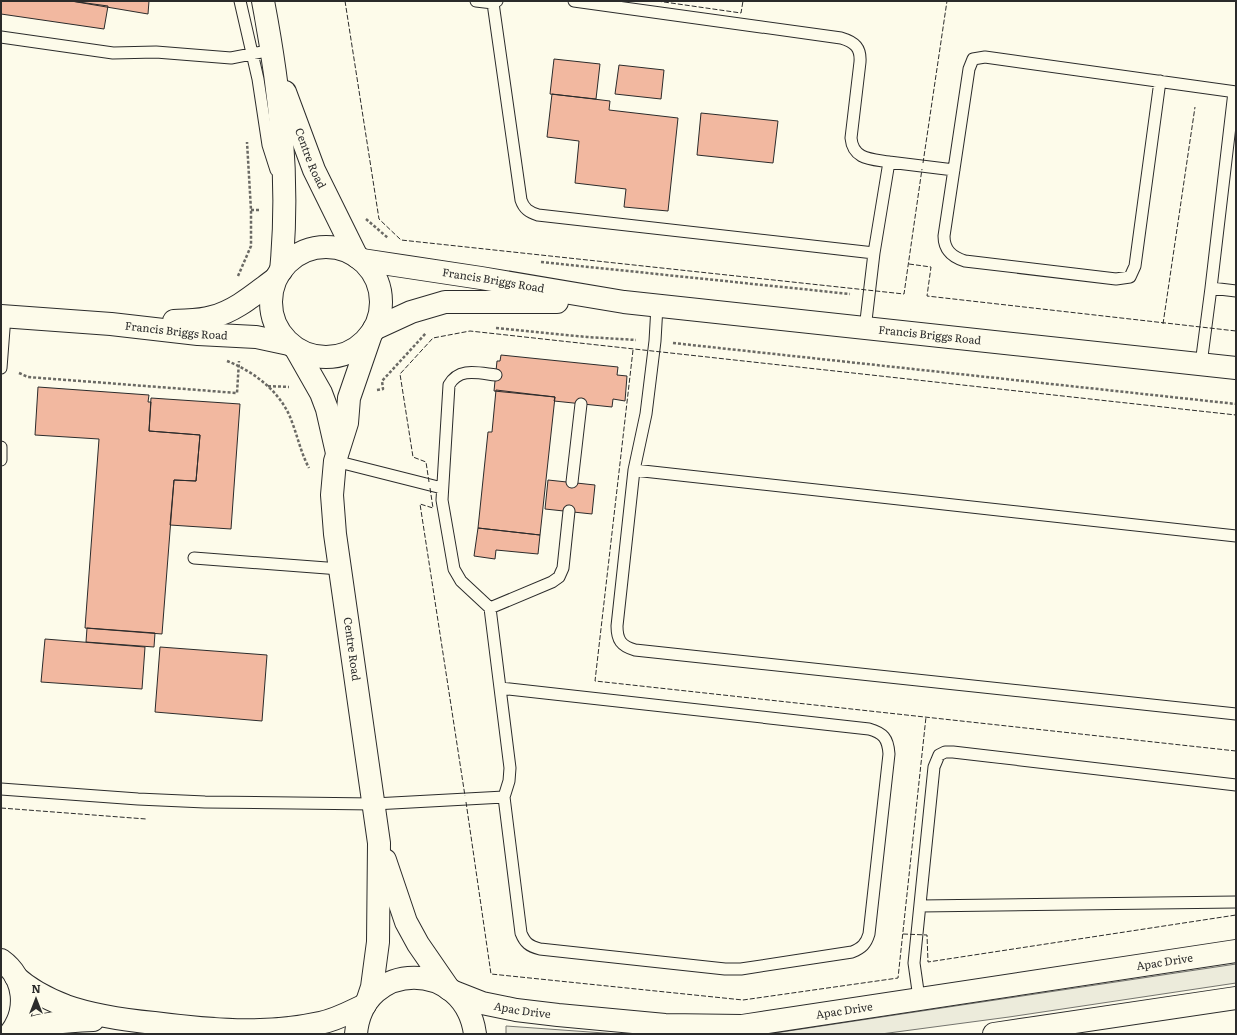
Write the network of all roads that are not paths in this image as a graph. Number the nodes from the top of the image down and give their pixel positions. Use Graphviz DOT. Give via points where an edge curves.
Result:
graph roads {
  1 [pos="240,1"];
  2 [pos="263,1"];
  3 [pos="476,1"];
  4 [pos="574,1"];
  5 [pos="495,2"];
  6 [pos="1,37"];
  7 [pos="266,53"];
  8 [pos="1160,82"];
  9 [pos="1235,92"];
  10 [pos="889,162"];
  11 [pos="954,170"];
  12 [pos="874,253"];
  13 [pos="359,258"];
  14 [pos="278,275"];
  15 [pos="1211,288"];
  16 [pos="1236,291"];
  17 [pos="624,302"];
  18 [pos="657,306"];
  19 [pos="3,316"];
  20 [pos="111,324"];
  21 [pos="865,329"];
  22 [pos="373,332"];
  23 [pos="293,346"];
  24 [pos="1,364"];
  25 [pos="1201,364"];
  26 [pos="1,368"];
  27 [pos="1236,368"];
  28 [pos="496,375"];
  29 [pos="581,404"];
  30 [pos="1,446"];
  31 [pos="336,458"];
  32 [pos="1,460"];
  33 [pos="634,470"];
  34 [pos="572,482"];
  35 [pos="442,488"];
  36 [pos="569,511"];
  37 [pos="1236,536"];
  38 [pos="194,558"];
  39 [pos="340,569"];
  40 [pos="490,608"];
  41 [pos="500,688"];
  42 [pos="1236,714"];
  43 [pos="1236,784"];
  44 [pos="1,789"];
  45 [pos="504,796"];
  46 [pos="374,804"];
  47 [pos="380,843"];
  48 [pos="1236,902"];
  49 [pos="920,906"];
  50 [pos="1236,952"];
  51 [pos="1,960"];
  52 [pos="16,977"];
  53 [pos="452,990"];
  54 [pos="919,998"];
  55 [pos="1236,998"];
  56 [pos="366,1002"];
  57 [pos="116,1019"];
  58 [pos="227,1032"];
  59 [pos="10,1034"];
  60 [pos="15,1034"];
  61 [pos="356,1034"];
  62 [pos="475,1034"];
  63 [pos="994,1034"];
  1 -- 7 [label="lane"];
  2 -- 7 [label="street, Centre Road"];
  3 -- 5 [label="lane"];
  4 -- 10 [label="lane" via="850,41 857,45 861,54 851,145 859,156"];
  5 -- 12 [label="lane" via="521,200 529,213"];
  6 -- 7 [label="lane" via="113,53 156,52 231,58"];
  7 -- 13 [label="street, Centre Road" via="314,170"];
  7 -- 14 [label="street, Centre Road" via="285,203"];
  8 -- 9 [label="lane"];
  8 -- 11 [label="lane" via="978,57 969,69"];
  8 -- 11 [label="lane" via="1135,266 1130,276 1116,279 958,259 947,250 944,242"];
  9 -- 15 [label="lane"];
  10 -- 11 [label="lane"];
  10 -- 12 [label="lane"];
  12 -- 21 [label="lane"];
  13 -- 14 [label="street" via="337,248 316,248 296,256"];
  13 -- 17 [label="street, Francis Briggs Road"];
  13 -- 22 [label="street" via="374,274 380,292 380,311"];
  14 -- 20 [label="street, Francis Briggs Road" via="234,308 213,317 200,320"];
  14 -- 23 [label="street" via="271,299 273,319 282,336"];
  15 -- 16 [label="lane"];
  15 -- 25 [label="lane"];
  17 -- 18 [label="street, Francis Briggs Road"];
  17 -- 22 [label="street, Francis Briggs Road" via="445,302 411,312"];
  18 -- 21 [label="street, Francis Briggs Road"];
  18 -- 33 [label="lane" via="646,414"];
  19 -- 20 [label="street, Francis Briggs Road"];
  19 -- 24 [label="lane"];
  20 -- 23 [label="street, Francis Briggs Road" via="198,334 256,337"];
  21 -- 25 [label="street, Francis Briggs Road"];
  22 -- 23 [label="street" via="358,348 332,357 314,356"];
  22 -- 31 [label="street, Centre Road" via="349,398 347,424"];
  23 -- 31 [label="street, Centre Road" via="321,393"];
  24 -- 26 [label="lane"];
  25 -- 27 [label="street, Francis Briggs Road"];
  28 -- 35 [label="lane" via="463,373 456,376 449,385"];
  29 -- 34 [label="lane"];
  30 -- 32 [label="lane"];
  31 -- 35 [label="lane"];
  31 -- 39 [label="street, Centre Road" via="332,495"];
  33 -- 37 [label="lane"];
  33 -- 42 [label="lane" via="616,635 626,647"];
  35 -- 40 [label="lane" via="454,569 461,581"];
  36 -- 40 [label="lane" via="559,577"];
  38 -- 39 [label="lane"];
  39 -- 46 [label="street, Centre Road"];
  40 -- 41 [label="lane"];
  41 -- 45 [label="lane" via="510,768"];
  41 -- 45 [label="lane" via="869,729 885,736 889,754 869,934 866,942 852,952 742,969 717,969 530,946 521,933"];
  43 -- 49 [label="lane" via="945,752 939,755 934,767"];
  44 -- 46 [label="lane" via="138,800"];
  45 -- 46 [label="lane"];
  46 -- 47 [label="street, Centre Road"];
  47 -- 53 [label="street, Centre Road" via="406,922 418,944"];
  47 -- 56 [label="street, Centre Road" via="378,942 372,987"];
  48 -- 49 [label="lane"];
  49 -- 54 [label="lane" via="914,963"];
  50 -- 54 [label="street, Apac Drive"];
  51 -- 52 [label="street"];
  52 -- 57 [label="street" via="34,991 66,1006"];
  52 -- 59 [label="street" via="23,996 23,1006 16,1026"];
  53 -- 54 [label="street, Apac Drive" via="482,1003 516,1010 665,1025 742,1026"];
  53 -- 56 [label="street" via="430,979 406,978 384,986"];
  53 -- 62 [label="street" via="471,1014"];
  55 -- 63 [label="street"];
  56 -- 58 [label="street" via="343,1016 320,1023"];
  56 -- 61 [label="street, Centre Road" via="360,1014"];
  57 -- 58 [label="street"];
  57 -- 60 [label="street" via="64,1021"];
}
